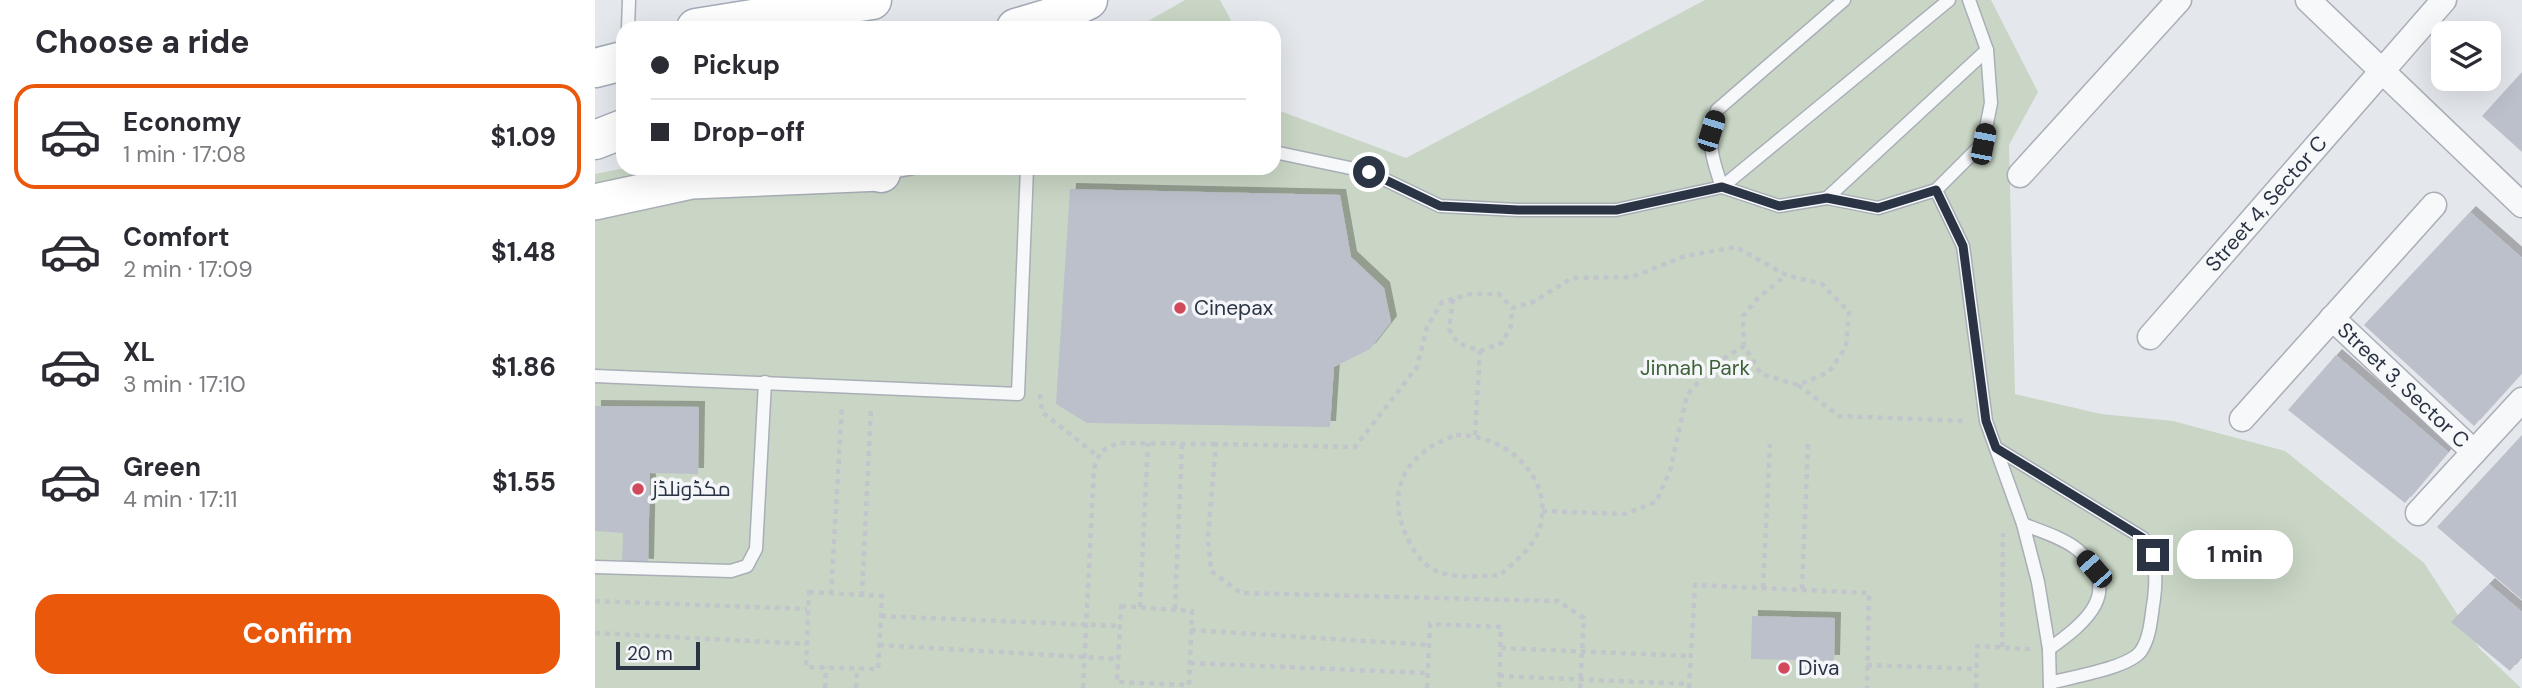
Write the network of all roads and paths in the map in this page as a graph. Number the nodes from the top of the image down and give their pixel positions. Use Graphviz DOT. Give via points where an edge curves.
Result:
graph roads {
  1 [pos="629,0"];
  2 [pos="875,0"];
  3 [pos="1088,0"];
  4 [pos="1844,0"];
  5 [pos="1949,0"];
  6 [pos="1969,0"];
  7 [pos="2179,0"];
  8 [pos="2308,0"];
  9 [pos="2444,0"];
  10 [pos="628,21"];
  11 [pos="741,21"];
  12 [pos="789,21"];
  13 [pos="1040,21"];
  14 [pos="616,41"];
  15 [pos="595,44"];
  16 [pos="1987,50"];
  17 [pos="616,63"];
  18 [pos="595,68"];
  19 [pos="2383,70"];
  20 [pos="616,117"];
  21 [pos="595,121"];
  22 [pos="616,132"];
  23 [pos="595,140"];
  24 [pos="1281,153"];
  25 [pos="801,175"];
  26 [pos="1027,175"];
  27 [pos="2020,175"];
  28 [pos="1722,187"];
  29 [pos="1936,190"];
  30 [pos="1827,198"];
  31 [pos="595,202"];
  32 [pos="2434,205"];
  33 [pos="2522,205"];
  34 [pos="1786,275"];
  35 [pos="1453,299"];
  36 [pos="1512,308"];
  37 [pos="2332,318"];
  38 [pos="2150,337"];
  39 [pos="1744,346"];
  40 [pos="1480,351"];
  41 [pos="595,376"];
  42 [pos="765,382"];
  43 [pos="1798,385"];
  44 [pos="1018,394"];
  45 [pos="2522,400"];
  46 [pos="842,404"];
  47 [pos="871,407"];
  48 [pos="2242,419"];
  49 [pos="1986,421"];
  50 [pos="1475,435"];
  51 [pos="1148,443"];
  52 [pos="1182,444"];
  53 [pos="1216,444"];
  54 [pos="1770,444"];
  55 [pos="1808,444"];
  56 [pos="1996,448"];
  57 [pos="2474,452"];
  58 [pos="1099,457"];
  59 [pos="1542,511"];
  60 [pos="2418,513"];
  61 [pos="2023,524"];
  62 [pos="2003,529"];
  63 [pos="595,566"];
  64 [pos="1763,588"];
  65 [pos="1802,590"];
  66 [pos="831,594"];
  67 [pos="862,596"];
  68 [pos="595,601"];
  69 [pos="1140,607"];
  70 [pos="808,609"];
  71 [pos="1175,609"];
  72 [pos="881,616"];
  73 [pos="1086,624"];
  74 [pos="1120,626"];
  75 [pos="1191,630"];
  76 [pos="595,633"];
  77 [pos="807,644"];
  78 [pos="879,645"];
  79 [pos="1429,645"];
  80 [pos="2002,647"];
  81 [pos="1501,648"];
  82 [pos="2049,649"];
  83 [pos="1582,651"];
  84 [pos="1691,656"];
  85 [pos="1085,657"];
  86 [pos="1118,659"];
  87 [pos="2028,662"];
  88 [pos="1191,663"];
  89 [pos="1867,666"];
  90 [pos="827,667"];
  91 [pos="857,668"];
  92 [pos="1977,669"];
  93 [pos="1427,673"];
  94 [pos="1499,676"];
  95 [pos="1581,679"];
  96 [pos="1136,685"];
  97 [pos="2050,685"];
  98 [pos="1169,686"];
  99 [pos="1689,686"];
  100 [pos="825,688"];
  101 [pos="856,688"];
  102 [pos="1083,688"];
  103 [pos="1427,688"];
  104 [pos="1499,688"];
  105 [pos="1580,688"];
  106 [pos="1867,688"];
  107 [pos="1976,688"];
  1 -- 10 [label="lane"];
  2 -- 11 [label="main road"];
  2 -- 12 [label="main road"];
  3 -- 13 [label="main road"];
  4 -- 28 [label="lane" via="1717,110 1710,155"];
  5 -- 28 [label="lane"];
  6 -- 16 [label="lane"];
  7 -- 27 [label="street"];
  8 -- 19 [label="street"];
  9 -- 19 [label="street, Street 4, Sector C"];
  14 -- 15 [label="main road"];
  16 -- 29 [label="lane" via="1991,103 1983,144"];
  16 -- 30 [label="lane"];
  17 -- 18 [label="main road"];
  19 -- 33 [label="street"];
  19 -- 38 [label="street, Street 4, Sector C"];
  20 -- 21 [label="main road"];
  22 -- 23 [label="main road"];
  24 -- 28 [label="lane" via="1369,172 1440,206 1616,210"];
  25 -- 31 [label="main road" via="692,181"];
  26 -- 44 [label="lane"];
  28 -- 30 [label="lane" via="1779,206"];
  29 -- 30 [label="lane" via="1878,208"];
  29 -- 49 [label="lane" via="1963,246"];
  32 -- 37 [label="street"];
  34 -- 36 [label="path" via="1736,247 1685,256 1632,277 1572,278 1533,302"];
  34 -- 39 [label="path" via="1743,316"];
  34 -- 43 [label="path" via="1822,284 1849,312 1846,347 1835,364 1829,372"];
  35 -- 36 [label="path" via="1470,293 1499,293"];
  35 -- 40 [label="path" via="1449,329 1458,343"];
  35 -- 53 [label="path" via="1443,302 1427,327 1417,367 1355,447"];
  36 -- 40 [label="path" via="1511,326 1502,343"];
  37 -- 48 [label="street"];
  37 -- 57 [label="street, Street 3, Sector C"];
  39 -- 43 [label="path" via="1762,374"];
  39 -- 59 [label="path" via="1713,365 1688,395 1670,471 1656,502 1625,514"];
  40 -- 50 [label="path"];
  41 -- 42 [label="lane"];
  42 -- 44 [label="lane"];
  42 -- 63 [label="lane" via="756,549 747,566 731,571"];
  43 -- 49 [label="path" via="1839,416"];
  44 -- 58 [label="path" via="1041,394 1042,412"];
  45 -- 57 [label="street, Street 3, Sector C"];
  46 -- 66 [label="path"];
  47 -- 67 [label="path"];
  49 -- 56 [label="lane"];
  50 -- 59 [label="path" via="1496,441 1529,468"];
  50 -- 59 [label="path" via="1436,442 1404,475 1398,487 1398,520 1415,553 1432,569 1464,576 1500,575 1539,532"];
  51 -- 52 [label="path"];
  51 -- 58 [label="path" via="1118,443 1101,451"];
  51 -- 69 [label="path"];
  52 -- 53 [label="path"];
  52 -- 71 [label="path"];
  53 -- 83 [label="path" via="1208,537 1211,570 1241,593 1558,601 1584,618"];
  54 -- 64 [label="path"];
  55 -- 65 [label="path"];
  56 -- 61 [label="lane"];
  56 -- 97 [label="lane" via="2143,538 2153,555 2157,575 2148,636 2140,653 2125,663"];
  57 -- 60 [label="street, Street 3, Sector C"];
  58 -- 73 [label="path" via="1094,468"];
  61 -- 82 [label="lane"];
  61 -- 82 [label="lane" via="2077,548 2094,569 2099,588 2095,609"];
  62 -- 80 [label="path"];
  64 -- 65 [label="path"];
  64 -- 84 [label="path" via="1695,585"];
  65 -- 89 [label="path" via="1869,593"];
  66 -- 67 [label="path"];
  66 -- 70 [label="path" via="809,592"];
  67 -- 72 [label="path" via="882,596"];
  68 -- 70 [label="path"];
  69 -- 71 [label="path"];
  69 -- 74 [label="path" via="1121,606"];
  70 -- 77 [label="path"];
  71 -- 75 [label="path" via="1192,611"];
  72 -- 73 [label="path"];
  72 -- 78 [label="path"];
  73 -- 74 [label="path"];
  73 -- 85 [label="path"];
  74 -- 86 [label="path"];
  75 -- 79 [label="path"];
  75 -- 88 [label="path"];
  76 -- 77 [label="path"];
  77 -- 90 [label="path" via="806,667"];
  78 -- 85 [label="path"];
  78 -- 91 [label="path" via="878,669"];
  79 -- 81 [label="path" via="1430,624 1501,627"];
  79 -- 93 [label="path"];
  80 -- 87 [label="path" via="2028,649"];
  80 -- 92 [label="path" via="1977,646"];
  81 -- 83 [label="path"];
  81 -- 94 [label="path"];
  82 -- 97 [label="lane"];
  83 -- 84 [label="path"];
  83 -- 95 [label="path"];
  84 -- 99 [label="path"];
  85 -- 86 [label="path"];
  85 -- 102 [label="path"];
  86 -- 96 [label="path" via="1117,682"];
  88 -- 93 [label="path"];
  88 -- 98 [label="path" via="1189,685"];
  89 -- 92 [label="path"];
  89 -- 106 [label="path"];
  90 -- 91 [label="path"];
  90 -- 100 [label="path"];
  91 -- 101 [label="path"];
  92 -- 107 [label="path"];
  93 -- 103 [label="path"];
  94 -- 95 [label="path"];
  94 -- 104 [label="path"];
  95 -- 99 [label="path"];
  95 -- 105 [label="path"];
  96 -- 98 [label="path"];
}
